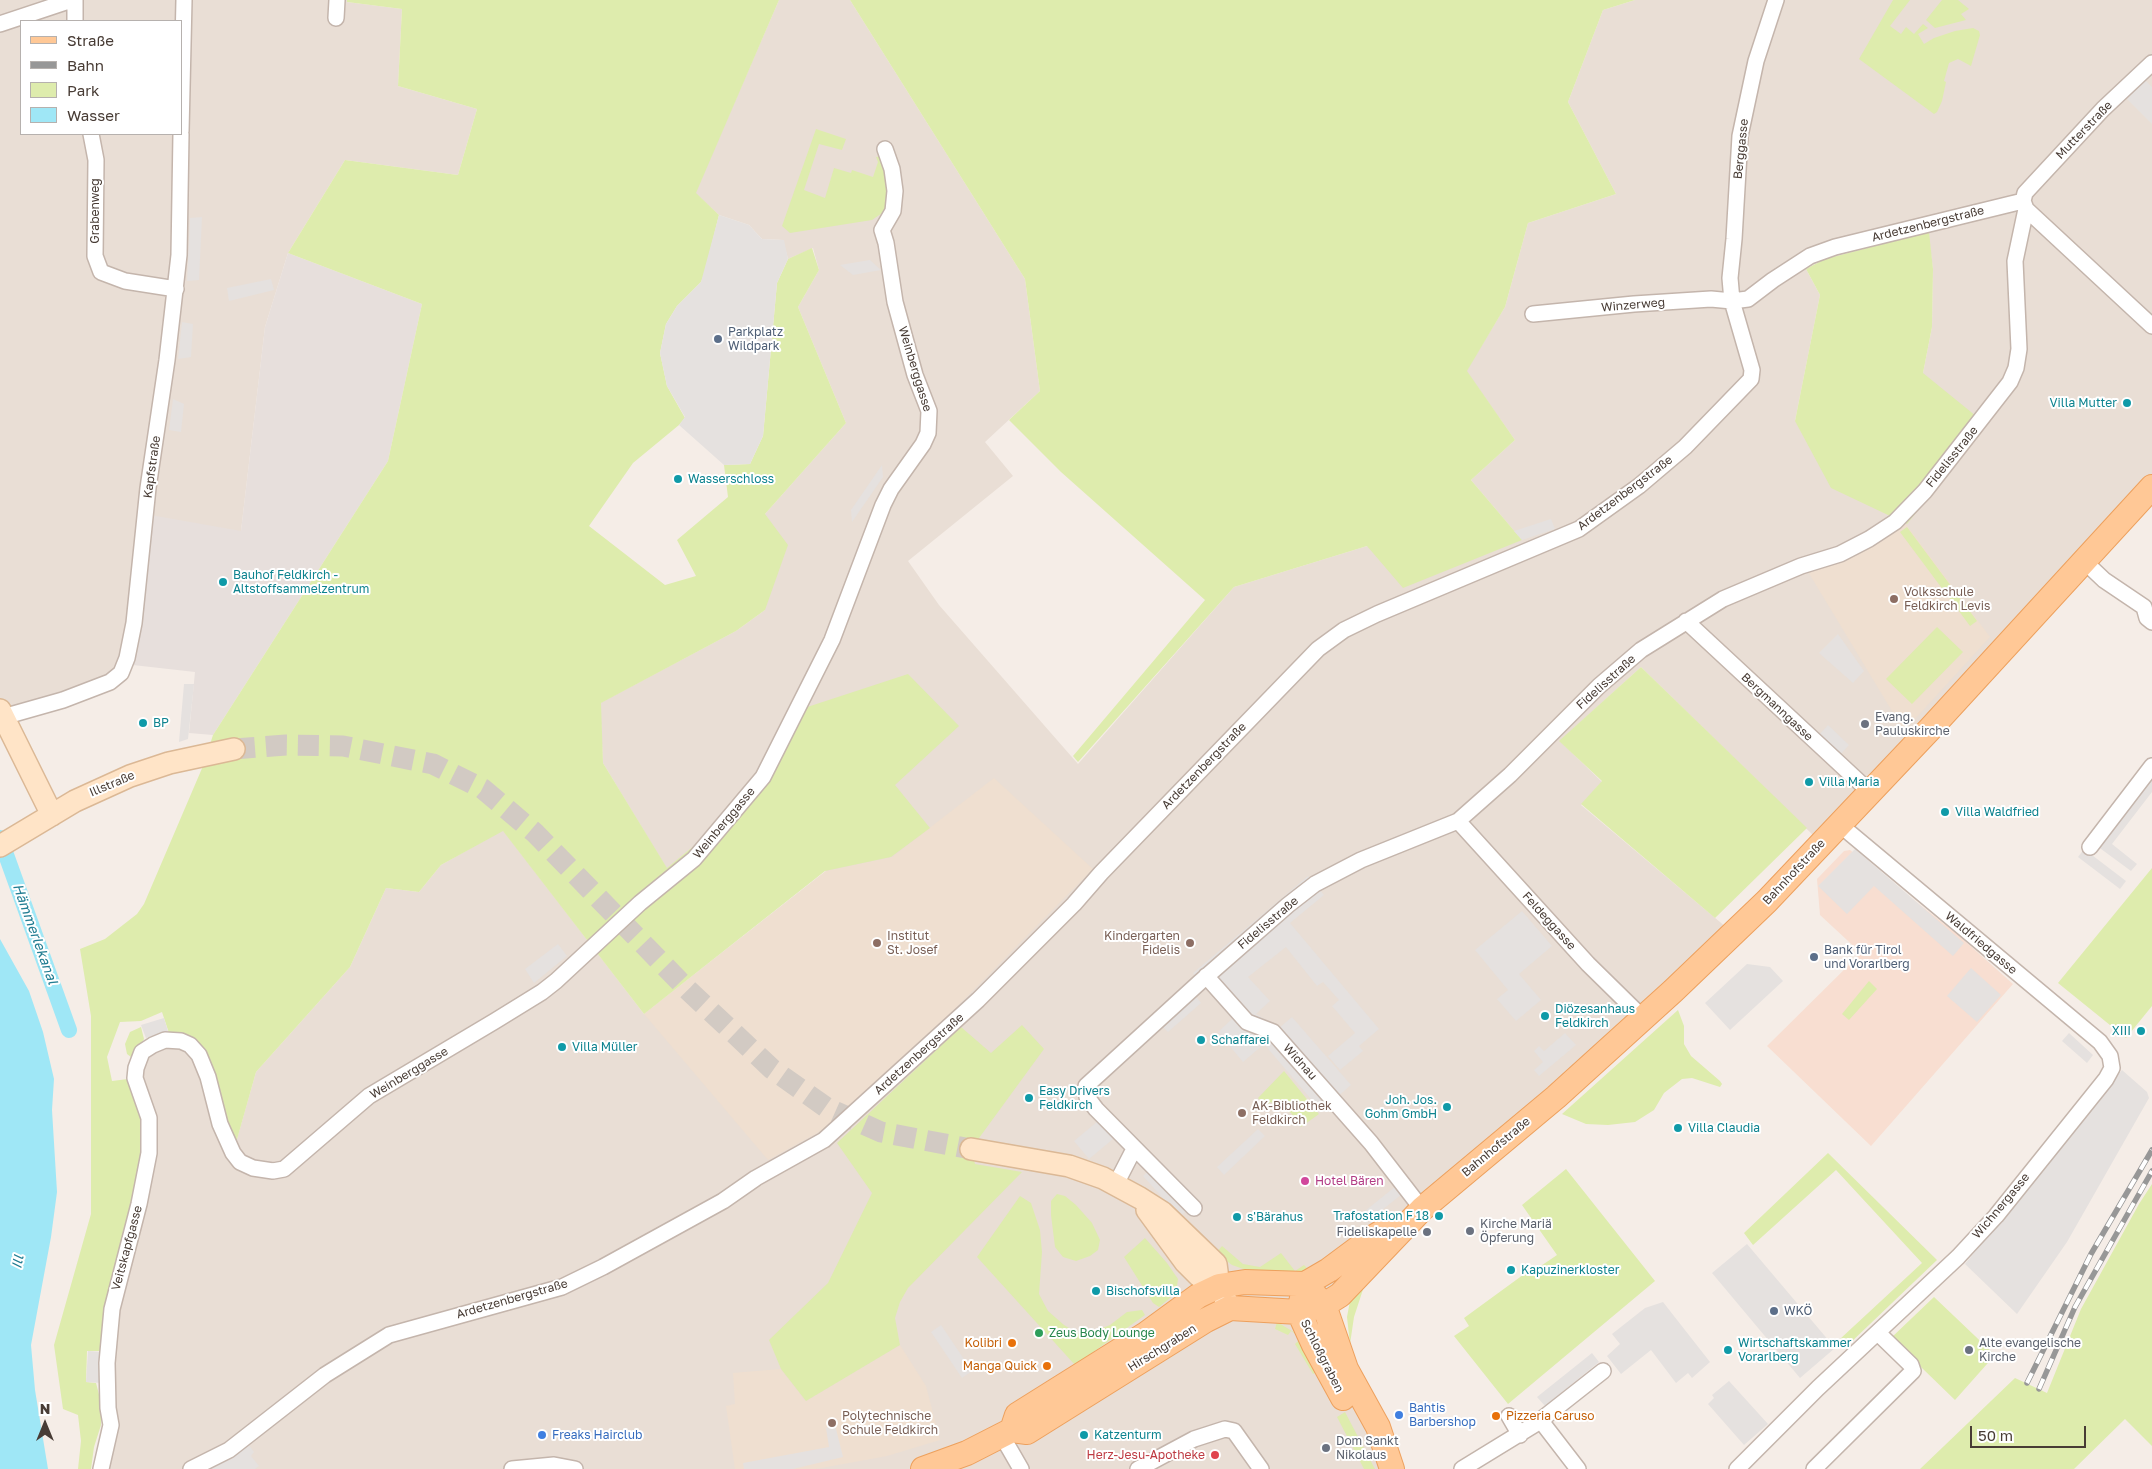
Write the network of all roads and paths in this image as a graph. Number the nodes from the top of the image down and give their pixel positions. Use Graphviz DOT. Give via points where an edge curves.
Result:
graph roads {
  1 [pos="73,0"];
  2 [pos="184,0"];
  3 [pos="337,0"];
  4 [pos="1776,0"];
  5 [pos="336,18"];
  6 [pos="75,20"];
  7 [pos="0,24"];
  8 [pos="2152,63"];
  9 [pos="182,88"];
  10 [pos="91,135"];
  11 [pos="181,135"];
  12 [pos="885,149"];
  13 [pos="2025,205"];
  14 [pos="176,289"];
  15 [pos="1732,301"];
  16 [pos="1533,314"];
  17 [pos="2152,326"];
  18 [pos="2152,487"];
  19 [pos="2084,561"];
  20 [pos="2148,606"];
  21 [pos="1686,621"];
  22 [pos="2152,622"];
  23 [pos="1,714"];
  24 [pos="234,749"];
  25 [pos="2152,766"];
  26 [pos="1870,792"];
  27 [pos="52,815"];
  28 [pos="1458,821"];
  29 [pos="1839,824"];
  30 [pos="0,846"];
  31 [pos="2090,846"];
  32 [pos="1206,976"];
  33 [pos="1643,1018"];
  34 [pos="161,1042"];
  35 [pos="2112,1068"];
  36 [pos="970,1149"];
  37 [pos="1134,1149"];
  38 [pos="1116,1184"];
  39 [pos="1194,1208"];
  40 [pos="1422,1209"];
  41 [pos="1305,1284"];
  42 [pos="1219,1286"];
  43 [pos="1324,1305"];
  44 [pos="1230,1308"];
  45 [pos="1299,1312"];
  46 [pos="1878,1332"];
  47 [pos="1603,1371"];
  48 [pos="1509,1416"];
  49 [pos="1541,1421"];
  50 [pos="1007,1433"];
  51 [pos="1520,1435"];
  52 [pos="1390,1466"];
  53 [pos="101,1469"];
  54 [pos="191,1469"];
  55 [pos="512,1469"];
  56 [pos="575,1469"];
  57 [pos="923,1469"];
  58 [pos="1021,1469"];
  59 [pos="1138,1469"];
  60 [pos="1262,1469"];
  61 [pos="1462,1469"];
  62 [pos="1578,1469"];
  63 [pos="1737,1469"];
  64 [pos="1814,1469"];
  1 -- 6 [label="street"];
  1 -- 7 [label="street"];
  2 -- 9 [label="street, Kapfstraße"];
  3 -- 5 [label="street"];
  4 -- 15 [label="street, Berggasse" via="1756,61 1740,136 1730,278"];
  8 -- 13 [label="street, Mutterstraße" via="2103,109 2025,193"];
  10 -- 14 [label="street, Grabenweg" via="96,160 95,256 101,272 125,281"];
  11 -- 14 [label="street, Kapfstraße"];
  12 -- 34 [label="street, Weinberggasse" via="895,191 892,211 882,230 895,302 930,419 928,433 883,505 832,640 763,777 694,859 640,903 556,981 369,1096 284,1169 258,1170 240,1162 220,1124 199,1055 181,1041"];
  13 -- 15 [label="street, Ardetzenbergstraße" via="1835,247 1810,256 1748,300"];
  13 -- 17 [label="street"];
  13 -- 21 [label="street, Fidelisstraße" via="2014,261 2019,349 2016,368 2003,393 1931,484 1895,522 1869,539 1840,554 1747,588"];
  14 -- 23 [label="street, Kapfstraße" via="148,488 134,623 121,673 98,688"];
  15 -- 16 [label="street, Winzerweg" via="1711,299 1634,304"];
  15 -- 54 [label="street, Ardetzenbergstraße" via="1752,370 1751,379 1685,447 1639,486 1579,529 1377,614 1344,630 1318,649 978,1000 824,1140 707,1210 562,1287 389,1335 325,1375 229,1450"];
  18 -- 19 [label="main road, Bahnhofstraße"];
  19 -- 20 [label="street" via="2104,580"];
  19 -- 26 [label="main road, Bahnhofstraße"];
  20 -- 22 [label="street" via="2147,618"];
  21 -- 26 [label="street, Bergmanngasse"];
  21 -- 28 [label="street, Fidelisstraße" via="1621,666"];
  23 -- 27 [label="main road"];
  24 -- 27 [label="main road, Illstraße" via="168,763 130,776"];
  25 -- 31 [label="street"];
  26 -- 29 [label="main road, Bahnhofstraße"];
  27 -- 30 [label="main road, Illstraße"];
  28 -- 32 [label="street, Fidelisstraße" via="1361,860 1315,884"];
  28 -- 33 [label="street, Feldeggasse" via="1588,964"];
  29 -- 33 [label="main road, Bahnhofstraße" via="1767,901"];
  29 -- 35 [label="street, Waldfriedgasse" via="2100,1042 2110,1056"];
  32 -- 37 [label="street, Fidelisstraße" via="1086,1086 1087,1097 1096,1109"];
  32 -- 40 [label="street, Widnau" via="1247,1022 1273,1032 1371,1143"];
  33 -- 40 [label="main road, Bahnhofstraße" via="1556,1097"];
  34 -- 53 [label="street, Veitskapfgasse" via="142,1052 136,1068 135,1078 149,1118 149,1153 112,1309 107,1363 111,1425"];
  35 -- 46 [label="street, Wichnergasse" via="1996,1216 1958,1257"];
  36 -- 38 [label="main road" via="1069,1166"];
  37 -- 38 [label="street"];
  37 -- 39 [label="street"];
  38 -- 42 [label="main road" via="1162,1212 1209,1256 1216,1264"];
  40 -- 41 [label="main road, Bahnhofstraße" via="1372,1238"];
  40 -- 43 [label="main road, Bahnhofstraße" via="1340,1295"];
  41 -- 42 [label="main road, Hirschgraben" via="1245,1282"];
  41 -- 43 [label="main road, Schloßgraben"];
  41 -- 45 [label="main road, Schloßgraben"];
  42 -- 44 [label="main road"];
  42 -- 50 [label="main road, Hirschgraben" via="1198,1296 1146,1334 1017,1415"];
  43 -- 45 [label="main road, Hirschgraben"];
  43 -- 52 [label="main road, Schloßgraben" via="1346,1369 1378,1427"];
  44 -- 45 [label="main road, Hirschgraben"];
  44 -- 50 [label="main road, Hirschgraben" via="1027,1432"];
  45 -- 52 [label="main road, Schloßgraben" via="1363,1435"];
  46 -- 63 [label="street, Wichnergasse"];
  46 -- 64 [label="street" via="1914,1371"];
  47 -- 49 [label="street"];
  48 -- 51 [label="street"];
  49 -- 51 [label="street"];
  49 -- 62 [label="street"];
  50 -- 57 [label="main road, Hirschgraben" via="967,1453"];
  50 -- 58 [label="street"];
  51 -- 61 [label="street"];
  55 -- 56 [label="street" via="554,1465"];
  59 -- 60 [label="street" via="1211,1432 1225,1429 1234,1431"];
}
